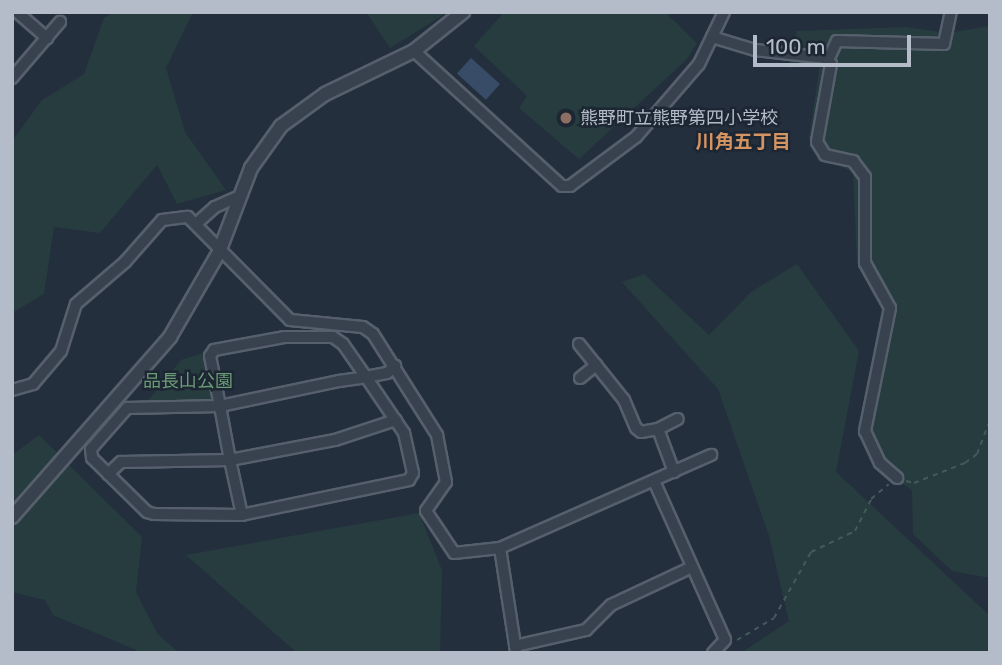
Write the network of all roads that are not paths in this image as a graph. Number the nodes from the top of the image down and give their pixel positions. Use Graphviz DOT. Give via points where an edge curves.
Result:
graph roads {
  1 [pos="17,12"];
  2 [pos="463,12"];
  3 [pos="724,12"];
  4 [pos="951,12"];
  5 [pos="60,22"];
  6 [pos="712,37"];
  7 [pos="47,38"];
  8 [pos="414,51"];
  9 [pos="828,60"];
  10 [pos="12,78"];
  11 [pos="240,196"];
  12 [pos="197,223"];
  13 [pos="219,252"];
  14 [pos="579,344"];
  15 [pos="596,365"];
  16 [pos="396,366"];
  17 [pos="366,377"];
  18 [pos="580,378"];
  19 [pos="12,390"];
  20 [pos="220,406"];
  21 [pos="678,419"];
  22 [pos="396,421"];
  23 [pos="658,429"];
  24 [pos="711,455"];
  25 [pos="230,460"];
  26 [pos="674,472"];
  27 [pos="108,474"];
  28 [pos="897,478"];
  29 [pos="654,481"];
  30 [pos="242,514"];
  31 [pos="12,517"];
  32 [pos="500,548"];
  33 [pos="692,567"];
  34 [pos="516,650"];
  35 [pos="713,653"];
  1 -- 7 [label="street"];
  2 -- 8 [label="street"];
  3 -- 6 [label="street"];
  4 -- 9 [label="street" via="944,44 837,41"];
  5 -- 7 [label="street"];
  6 -- 8 [label="street" via="699,64 636,137 570,186 562,186"];
  6 -- 9 [label="street" via="755,50"];
  7 -- 10 [label="street"];
  8 -- 11 [label="street" via="303,107 267,143"];
  9 -- 28 [label="street" via="824,83 828,92 817,142 825,155 853,161 864,177 865,263 890,308 865,432 880,463"];
  11 -- 12 [label="street" via="215,207"];
  11 -- 13 [label="street"];
  12 -- 13 [label="street"];
  12 -- 19 [label="street" via="188,217 162,220 125,262 76,304 61,351 46,371 33,384"];
  13 -- 16 [label="street" via="290,320 363,327"];
  13 -- 31 [label="street" via="158,354"];
  14 -- 15 [label="street"];
  15 -- 18 [label="street"];
  15 -- 23 [label="street" via="624,400 636,428 641,432"];
  16 -- 17 [label="street"];
  16 -- 32 [label="street" via="437,435 446,482 428,503 433,527 454,553"];
  17 -- 20 [label="street"];
  17 -- 20 [label="street" via="333,337 284,337 214,350 210,356"];
  17 -- 22 [label="street"];
  20 -- 25 [label="street"];
  20 -- 27 [label="street" via="127,408 91,449 92,458"];
  21 -- 23 [label="street"];
  22 -- 25 [label="street" via="335,440"];
  22 -- 30 [label="street" via="404,433 413,473 409,481"];
  23 -- 26 [label="street"];
  24 -- 26 [label="street"];
  25 -- 27 [label="street" via="121,462"];
  25 -- 30 [label="street"];
  26 -- 29 [label="street"];
  27 -- 30 [label="street" via="147,512"];
  29 -- 32 [label="street"];
  29 -- 33 [label="street"];
  32 -- 34 [label="street"];
  33 -- 34 [label="street" via="611,605 586,630"];
  33 -- 35 [label="street" via="723,643"];
}
